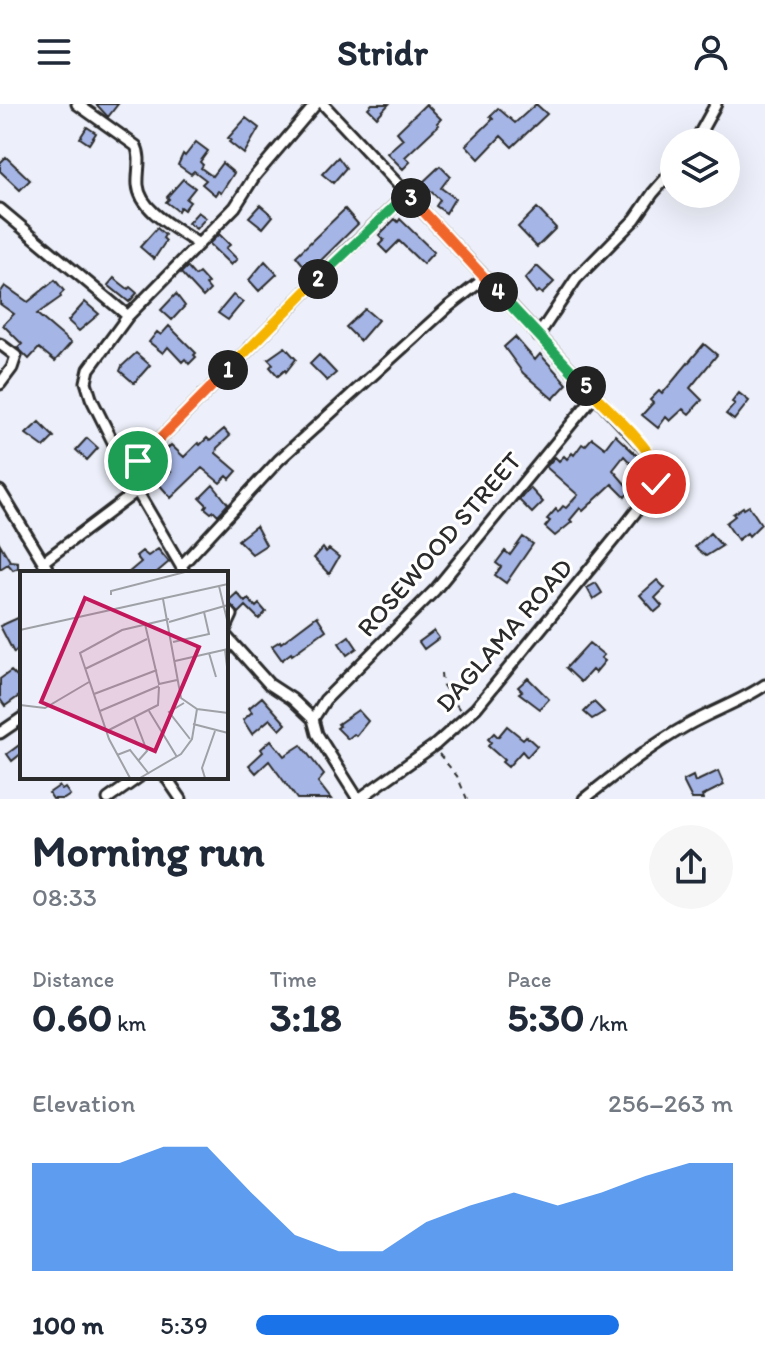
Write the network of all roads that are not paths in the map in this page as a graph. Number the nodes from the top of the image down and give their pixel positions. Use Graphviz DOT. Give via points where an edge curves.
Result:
graph roads {
  1 [pos="77,104"];
  2 [pos="316,104"];
  3 [pos="323,104"];
  4 [pos="716,104"];
  5 [pos="703,128"];
  6 [pos="660,185"];
  7 [pos="407,194"];
  8 [pos="0,209"];
  9 [pos="197,243"];
  10 [pos="484,279"];
  11 [pos="128,316"];
  12 [pos="538,336"];
  13 [pos="0,344"];
  14 [pos="0,384"];
  15 [pos="595,395"];
  16 [pos="128,472"];
  17 [pos="0,491"];
  18 [pos="137,491"];
  19 [pos="43,562"];
  20 [pos="183,569"];
  21 [pos="49,571"];
  22 [pos="228,638"];
  23 [pos="765,685"];
  24 [pos="20,719"];
  25 [pos="313,719"];
  26 [pos="0,733"];
  27 [pos="136,779"];
  28 [pos="167,779"];
  29 [pos="108,799"];
  30 [pos="181,799"];
  31 [pos="359,799"];
  32 [pos="584,799"];
  1 -- 9 [label="street" via="136,146 138,190 148,207"];
  2 -- 9 [label="street" via="235,207"];
  3 -- 7 [label="street"];
  4 -- 5 [label="street"];
  6 -- 12 [label="street" via="635,219 576,279"];
  7 -- 10 [label="street"];
  7 -- 16 [label="street"];
  8 -- 11 [label="street"];
  9 -- 11 [label="street"];
  10 -- 12 [label="street"];
  10 -- 20 [label="street" via="279,460"];
  11 -- 16 [label="street" via="89,369 86,382"];
  12 -- 15 [label="street"];
  13 -- 14 [label="street" via="16,356"];
  15 -- 25 [label="street, ROSEWOOD STREET" via="435,590 325,700"];
  15 -- 31 [label="street, DAGLAMA ROAD" via="656,465 659,476 652,491 476,708 433,747"];
  16 -- 18 [label="street"];
  17 -- 19 [label="street"];
  18 -- 19 [label="street"];
  18 -- 20 [label="street"];
  19 -- 21 [label="street"];
  22 -- 25 [label="street" via="269,684"];
  23 -- 32 [label="street" via="687,725"];
  24 -- 26 [label="street"];
  25 -- 31 [label="street" via="317,734"];
  27 -- 29 [label="street"];
  28 -- 30 [label="street"];
}
